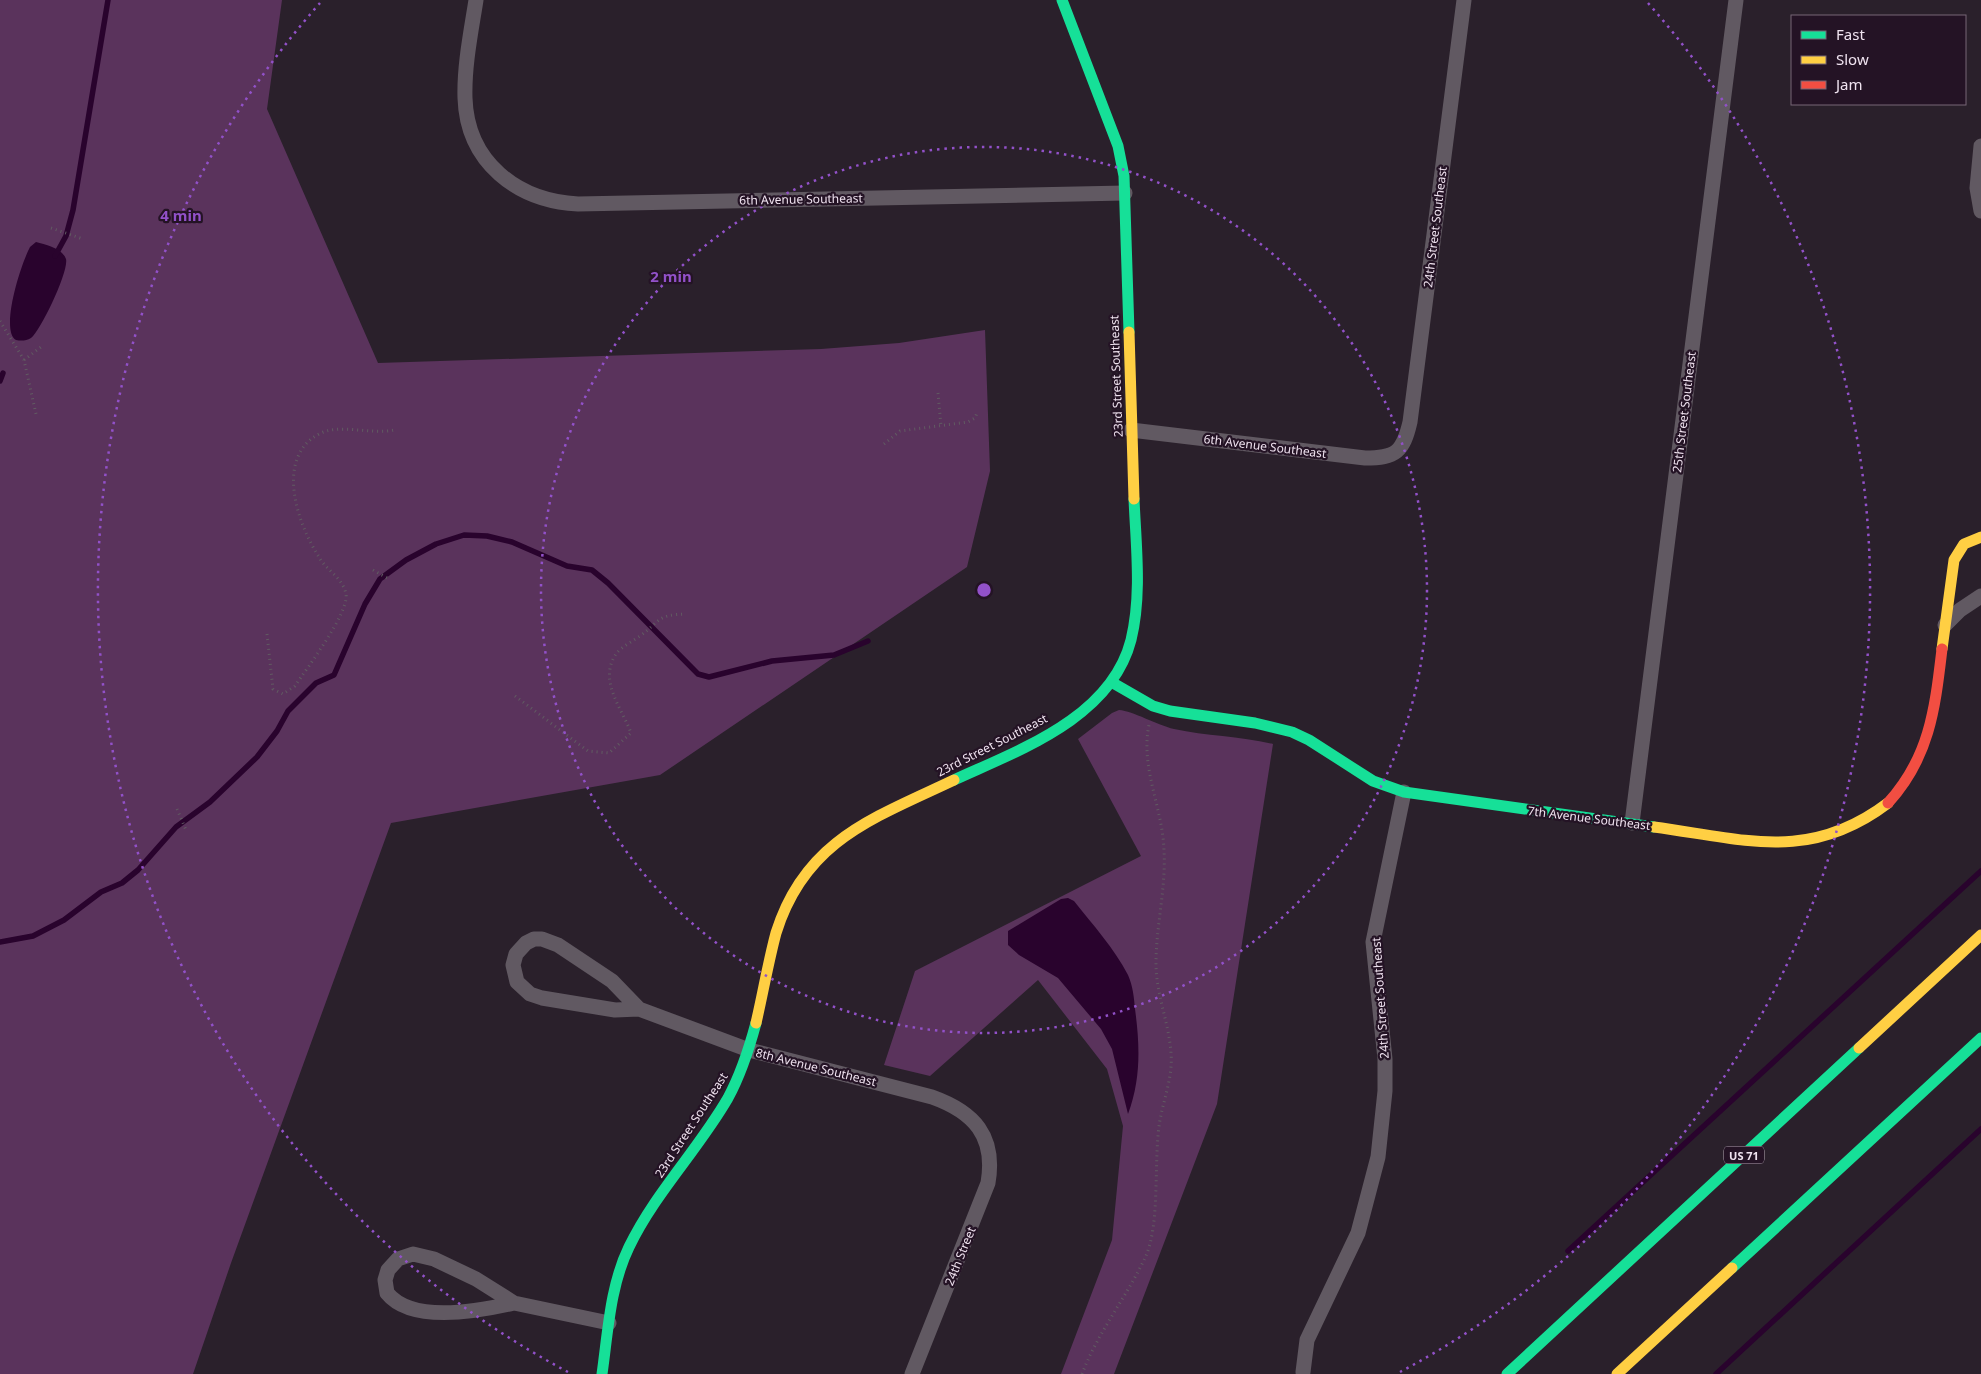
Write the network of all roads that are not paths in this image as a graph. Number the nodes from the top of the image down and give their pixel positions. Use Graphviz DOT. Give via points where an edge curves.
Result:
graph roads {
  1 [pos="476,0"];
  2 [pos="1062,0"];
  3 [pos="1464,0"];
  4 [pos="1736,0"];
  5 [pos="1981,146"];
  6 [pos="1125,193"];
  7 [pos="1981,211"];
  8 [pos="1131,430"];
  9 [pos="1398,452"];
  10 [pos="1981,537"];
  11 [pos="1981,596"];
  12 [pos="1945,625"];
  13 [pos="1113,683"];
  14 [pos="1404,792"];
  15 [pos="1632,823"];
  16 [pos="1981,935"];
  17 [pos="640,1009"];
  18 [pos="1981,1038"];
  19 [pos="749,1050"];
  20 [pos="983,1134"];
  21 [pos="1712,1287"];
  22 [pos="514,1303"];
  23 [pos="609,1323"];
  24 [pos="1302,1372"];
  25 [pos="602,1374"];
  26 [pos="912,1374"];
  27 [pos="1507,1374"];
  28 [pos="1617,1374"];
  29 [pos="1627,1374"];
  1 -- 6 [label="street, 6th Avenue Southeast" via="465,99 472,135 489,164 518,188 548,201"];
  2 -- 6 [label="main road, 23rd Street Southeast" via="1118,146"];
  3 -- 9 [label="street, 24th Street Southeast" via="1410,422"];
  4 -- 15 [label="street, 25th Street Southeast"];
  5 -- 7 [label="street" via="1977,188"];
  6 -- 8 [label="main road, 23rd Street Southeast"];
  8 -- 9 [label="street, 6th Avenue Southeast" via="1366,458 1390,457"];
  8 -- 13 [label="main road, 23rd Street Southeast" via="1137,605 1129,647"];
  10 -- 12 [label="main road, 7th Avenue Southeast" via="1970,540 1957,551"];
  11 -- 12 [label="street"];
  12 -- 15 [label="main road, 7th Avenue Southeast" via="1935,706 1918,763 1902,788 1881,809 1861,822 1833,836 1786,843"];
  13 -- 14 [label="main road, 7th Avenue Southeast" via="1153,706 1187,715 1255,723 1292,732 1372,781"];
  13 -- 19 [label="main road, 23rd Street Southeast" via="1065,724 1038,740 870,821 819,856 785,907"];
  14 -- 15 [label="main road, 7th Avenue Southeast"];
  14 -- 24 [label="street, 24th Street Southeast" via="1373,942 1385,1059 1378,1157 1358,1233 1306,1340"];
  16 -- 27 [label="main road, US 71"];
  17 -- 17 [label="street, 8th Avenue Southeast" via="587,1006 530,994 517,982 513,964 516,954 526,943 534,940 552,942 612,981"];
  17 -- 19 [label="street, 8th Avenue Southeast"];
  18 -- 21 [label="main road"];
  19 -- 20 [label="street, 8th Avenue Southeast" via="932,1096 965,1112"];
  19 -- 23 [label="main road, 23rd Street Southeast" via="728,1097 632,1241 620,1268"];
  20 -- 26 [label="street, 24th Street" via="990,1160 985,1194"];
  21 -- 28 [label="main road"];
  21 -- 29 [label="main road"];
  22 -- 22 [label="street" via="458,1311 410,1309 386,1293 386,1275 392,1264 405,1256 422,1255 476,1279"];
  22 -- 23 [label="street"];
  23 -- 25 [label="main road, 23rd Street Southeast"];
}
